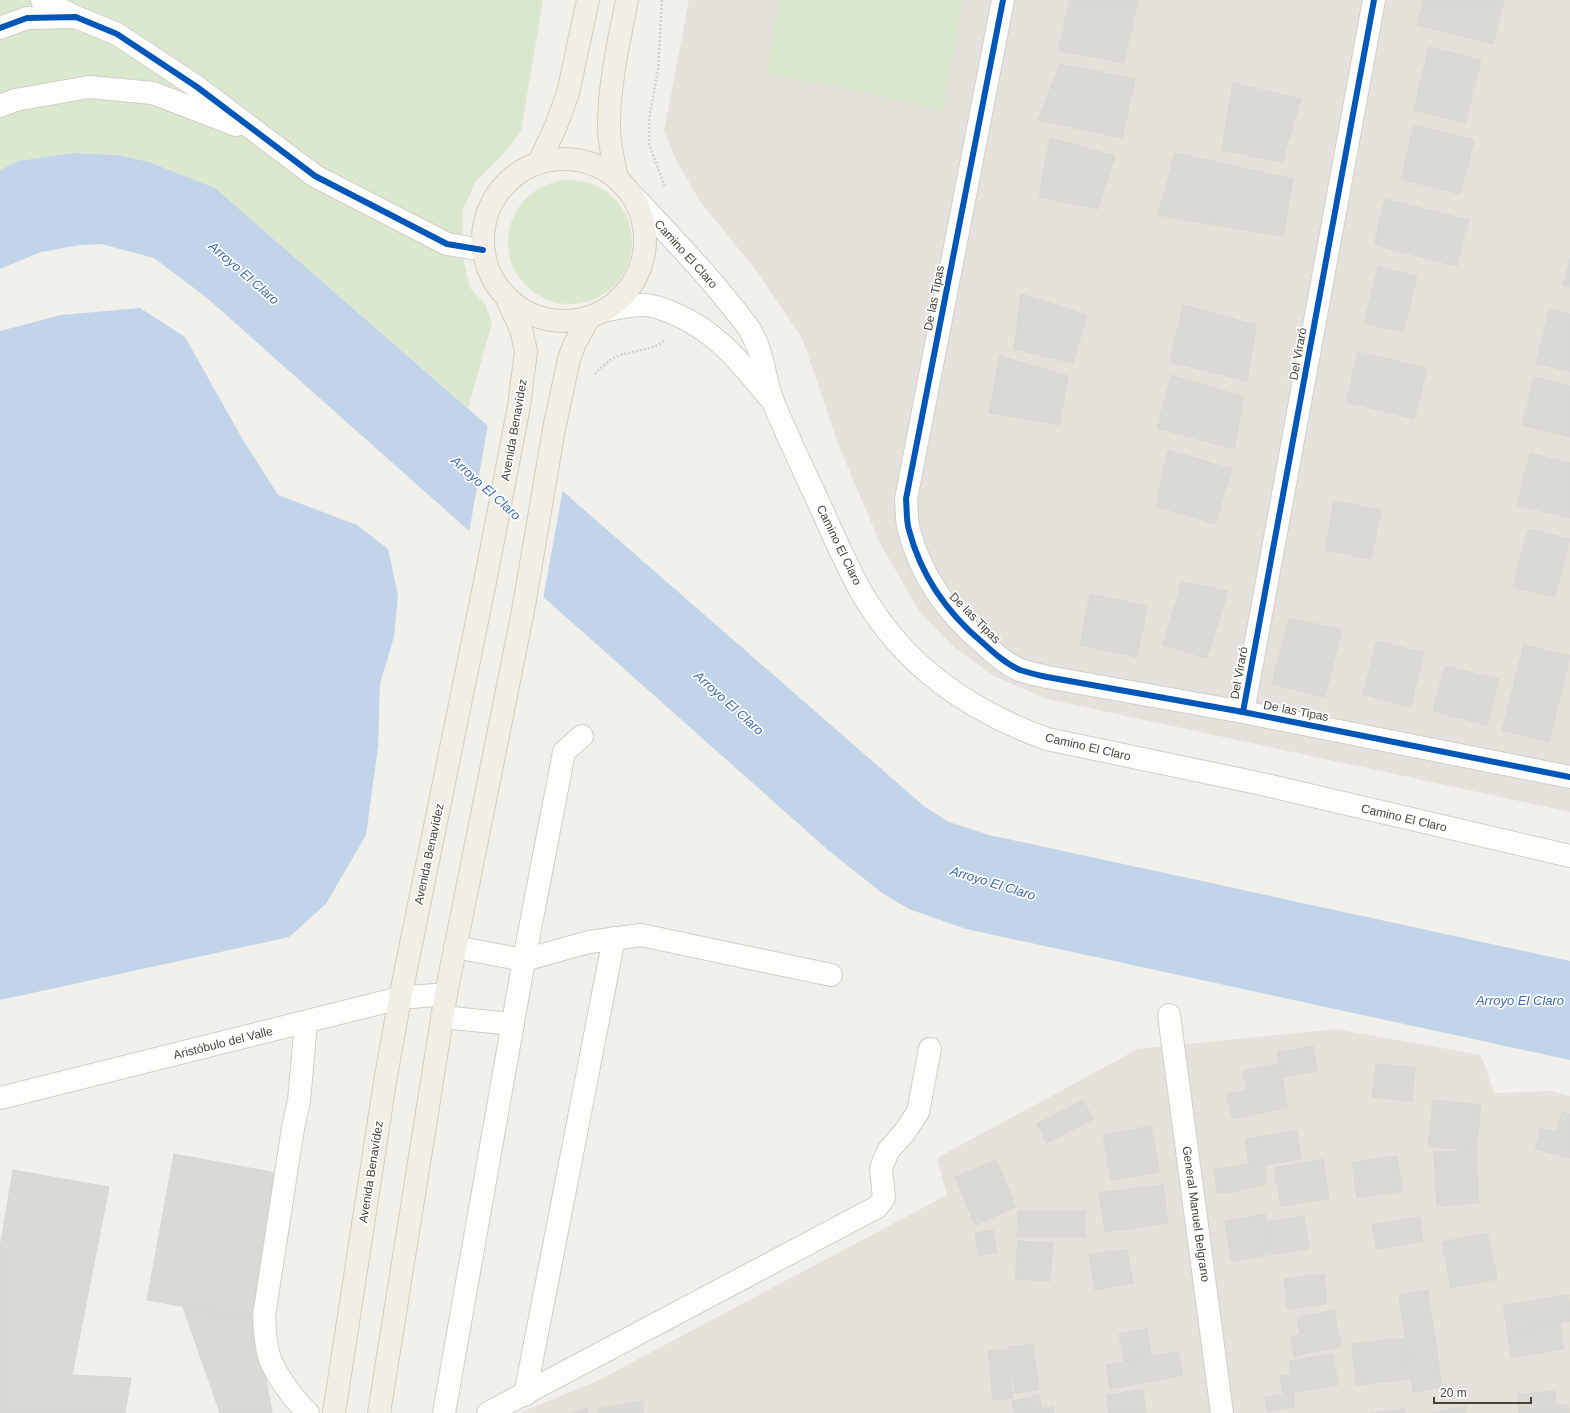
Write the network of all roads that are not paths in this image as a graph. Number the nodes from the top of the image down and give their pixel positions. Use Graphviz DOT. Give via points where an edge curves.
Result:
graph roads {
  1 [pos="42,0"];
  2 [pos="588,0"];
  3 [pos="627,0"];
  4 [pos="1003,0"];
  5 [pos="1374,0"];
  6 [pos="76,17"];
  7 [pos="0,28"];
  8 [pos="0,106"];
  9 [pos="261,135"];
  10 [pos="539,162"];
  11 [pos="617,178"];
  12 [pos="634,196"];
  13 [pos="483,250"];
  14 [pos="507,299"];
  15 [pos="598,314"];
  16 [pos="773,402"];
  17 [pos="1243,712"];
  18 [pos="582,736"];
  19 [pos="1570,777"];
  20 [pos="1570,856"];
  21 [pos="614,938"];
  22 [pos="455,947"];
  23 [pos="524,960"];
  24 [pos="832,975"];
  25 [pos="446,994"];
  26 [pos="400,998"];
  27 [pos="1169,1015"];
  28 [pos="442,1017"];
  29 [pos="306,1022"];
  30 [pos="513,1024"];
  31 [pos="930,1049"];
  32 [pos="0,1098"];
  33 [pos="525,1395"];
  34 [pos="308,1413"];
  35 [pos="334,1413"];
  36 [pos="379,1413"];
  37 [pos="444,1413"];
  38 [pos="488,1413"];
  39 [pos="1222,1413"];
  1 -- 6 [label="street"];
  2 -- 10 [label="main road" via="568,92"];
  3 -- 11 [label="main road" via="616,59 609,125 610,147"];
  4 -- 17 [label="street, De las Tipas" via="906,499 908,529 930,584 948,610 999,657 1020,670"];
  5 -- 17 [label="street, Del Viraró"];
  6 -- 7 [label="street" via="26,18"];
  6 -- 9 [label="street" via="117,34 197,87"];
  8 -- 9 [label="street" via="15,100 89,87 153,93"];
  9 -- 13 [label="street" via="315,176 336,187 448,244"];
  10 -- 11 [label="main road" via="566,159 594,164"];
  10 -- 13 [label="main road" via="514,176 496,197 485,222"];
  11 -- 12 [label="main road"];
  12 -- 15 [label="main road" via="643,220 646,246 640,271 626,293"];
  12 -- 16 [label="street, Camino El Claro" via="700,268 750,331 760,353"];
  13 -- 14 [label="main road" via="491,277"];
  14 -- 15 [label="main road" via="532,316 560,322"];
  14 -- 26 [label="main road, Avenida Benavídez" via="521,329 526,351 519,406"];
  15 -- 16 [label="street, Camino El Claro" via="644,305 664,309 693,322 718,339"];
  15 -- 22 [label="main road" via="575,343 569,359 554,429 523,611"];
  16 -- 20 [label="street, Camino El Claro" via="845,561 880,621 923,668 947,688 990,716 1047,739 1262,784"];
  17 -- 19 [label="street, De las Tipas"];
  18 -- 23 [label="street" via="564,752"];
  21 -- 23 [label="street" via="589,942"];
  21 -- 24 [label="street" via="641,935"];
  21 -- 33 [label="street"];
  22 -- 23 [label="street"];
  22 -- 25 [label="main road"];
  23 -- 30 [label="street"];
  25 -- 26 [label="street, Aristóbulo del Valle"];
  25 -- 28 [label="main road"];
  26 -- 29 [label="street, Aristóbulo del Valle"];
  26 -- 35 [label="main road, Avenida Benavídez"];
  27 -- 39 [label="street, General Manuel Belgrano"];
  28 -- 30 [label="street"];
  28 -- 36 [label="main road"];
  29 -- 32 [label="street, Aristóbulo del Valle"];
  29 -- 34 [label="street" via="299,1101 264,1316 270,1357 295,1400"];
  30 -- 37 [label="street"];
  31 -- 33 [label="street" via="918,1112 888,1151 881,1168 884,1198 877,1208"];
  33 -- 38 [label="street"];
}
